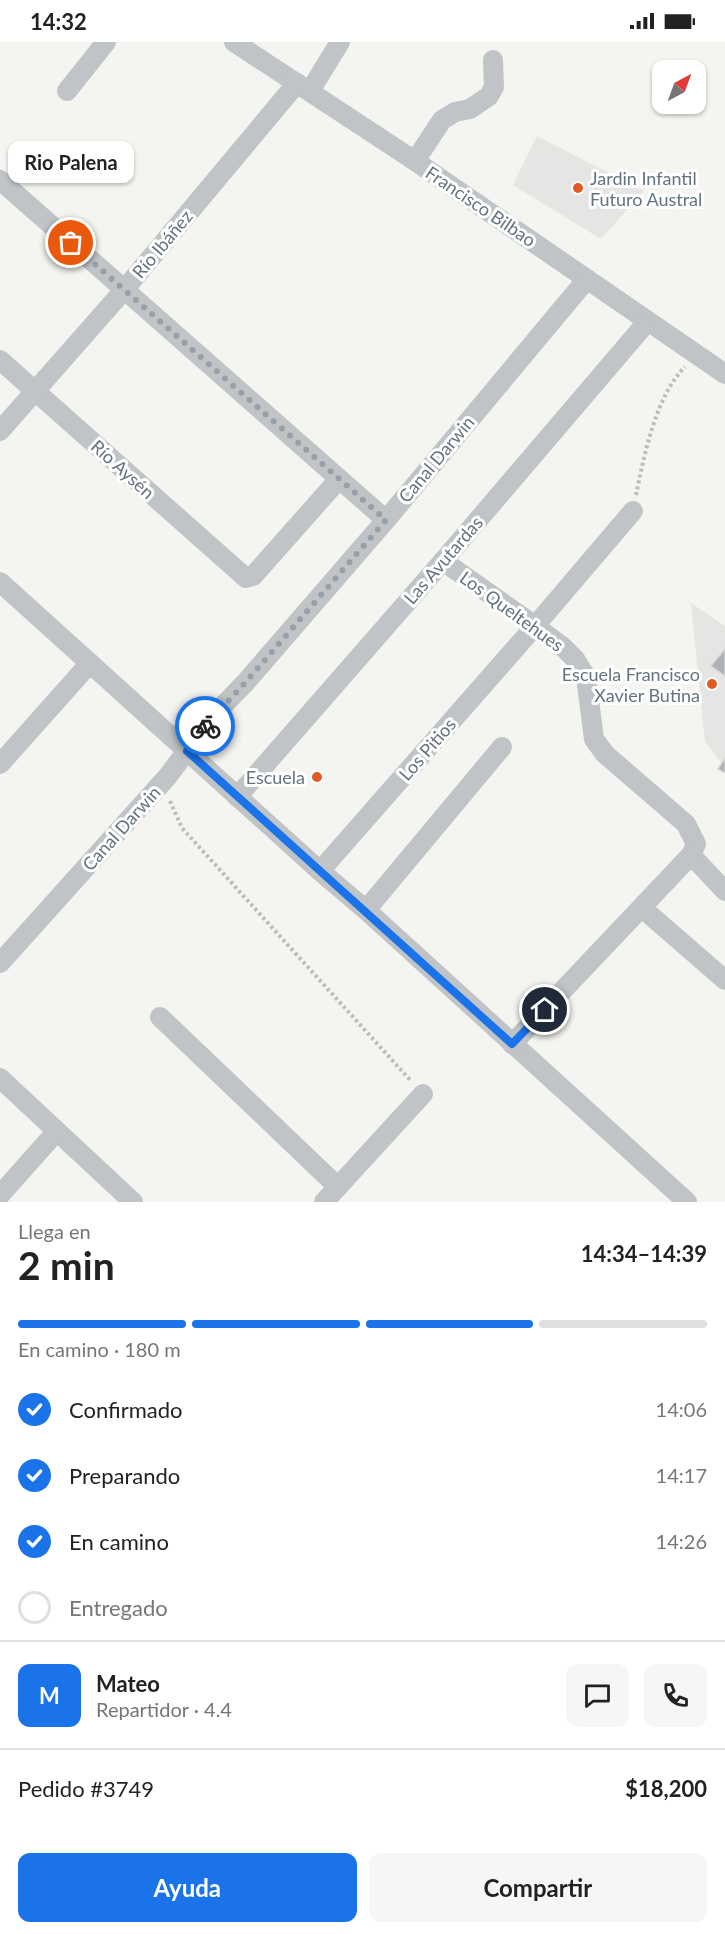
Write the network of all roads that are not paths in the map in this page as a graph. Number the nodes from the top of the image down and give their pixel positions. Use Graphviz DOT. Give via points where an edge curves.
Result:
graph roads {
  1 [pos="106,42"];
  2 [pos="234,42"];
  3 [pos="340,42"];
  4 [pos="493,60"];
  5 [pos="304,87"];
  6 [pos="66,91"];
  7 [pos="415,161"];
  8 [pos="0,180"];
  9 [pos="587,279"];
  10 [pos="124,290"];
  11 [pos="647,322"];
  12 [pos="0,360"];
  13 [pos="725,374"];
  14 [pos="35,391"];
  15 [pos="0,431"];
  16 [pos="339,479"];
  17 [pos="633,511"];
  18 [pos="386,520"];
  19 [pos="443,561"];
  20 [pos="0,582"];
  21 [pos="535,626"];
  22 [pos="90,663"];
  23 [pos="502,747"];
  24 [pos="187,751"];
  25 [pos="0,764"];
  26 [pos="237,797"];
  27 [pos="691,855"];
  28 [pos="320,871"];
  29 [pos="725,891"];
  30 [pos="642,908"];
  31 [pos="366,910"];
  32 [pos="0,963"];
  33 [pos="725,980"];
  34 [pos="160,1017"];
  35 [pos="512,1044"];
  36 [pos="0,1077"];
  37 [pos="423,1094"];
  38 [pos="56,1132"];
  39 [pos="338,1187"];
  40 [pos="0,1195"];
  41 [pos="133,1202"];
  42 [pos="324,1202"];
  43 [pos="687,1202"];
  1 -- 6 [label="street"];
  2 -- 5 [label="street, Francisco Bilbao"];
  3 -- 5 [label="street, Río Ibáñez"];
  4 -- 7 [label="street" via="494,87 489,96 442,120"];
  5 -- 7 [label="street, Francisco Bilbao"];
  5 -- 10 [label="street, Río Ibáñez"];
  7 -- 9 [label="street, Francisco Bilbao"];
  8 -- 10 [label="street"];
  9 -- 11 [label="street, Francisco Bilbao"];
  9 -- 18 [label="street, Canal Darwin"];
  10 -- 14 [label="street, Río Ibáñez"];
  10 -- 16 [label="street"];
  11 -- 13 [label="street, Francisco Bilbao"];
  11 -- 19 [label="street, Las Avutardas"];
  12 -- 14 [label="street, Río Aysén"];
  14 -- 15 [label="street, Río Ibáñez"];
  14 -- 16 [label="street, Río Aysén" via="246,578 253,576"];
  16 -- 18 [label="street"];
  17 -- 21 [label="street, Los Pitios"];
  18 -- 24 [label="street, Canal Darwin" via="212,717"];
  19 -- 21 [label="street, Los Queltehues"];
  19 -- 26 [label="street, Las Avutardas"];
  20 -- 22 [label="street"];
  21 -- 27 [label="street, Los Queltehues" via="575,659 586,677 594,739 605,754 686,824 696,844"];
  21 -- 28 [label="street, Los Pitios"];
  22 -- 24 [label="street"];
  22 -- 25 [label="street"];
  23 -- 31 [label="street"];
  24 -- 26 [label="street"];
  24 -- 32 [label="street, Canal Darwin"];
  26 -- 28 [label="street"];
  27 -- 29 [label="street"];
  27 -- 30 [label="street"];
  28 -- 31 [label="street"];
  30 -- 33 [label="street"];
  30 -- 35 [label="street"];
  31 -- 35 [label="street"];
  34 -- 39 [label="street"];
  35 -- 43 [label="street"];
  36 -- 38 [label="street"];
  37 -- 39 [label="street"];
  38 -- 40 [label="street"];
  38 -- 41 [label="street"];
  39 -- 42 [label="street"];
}
